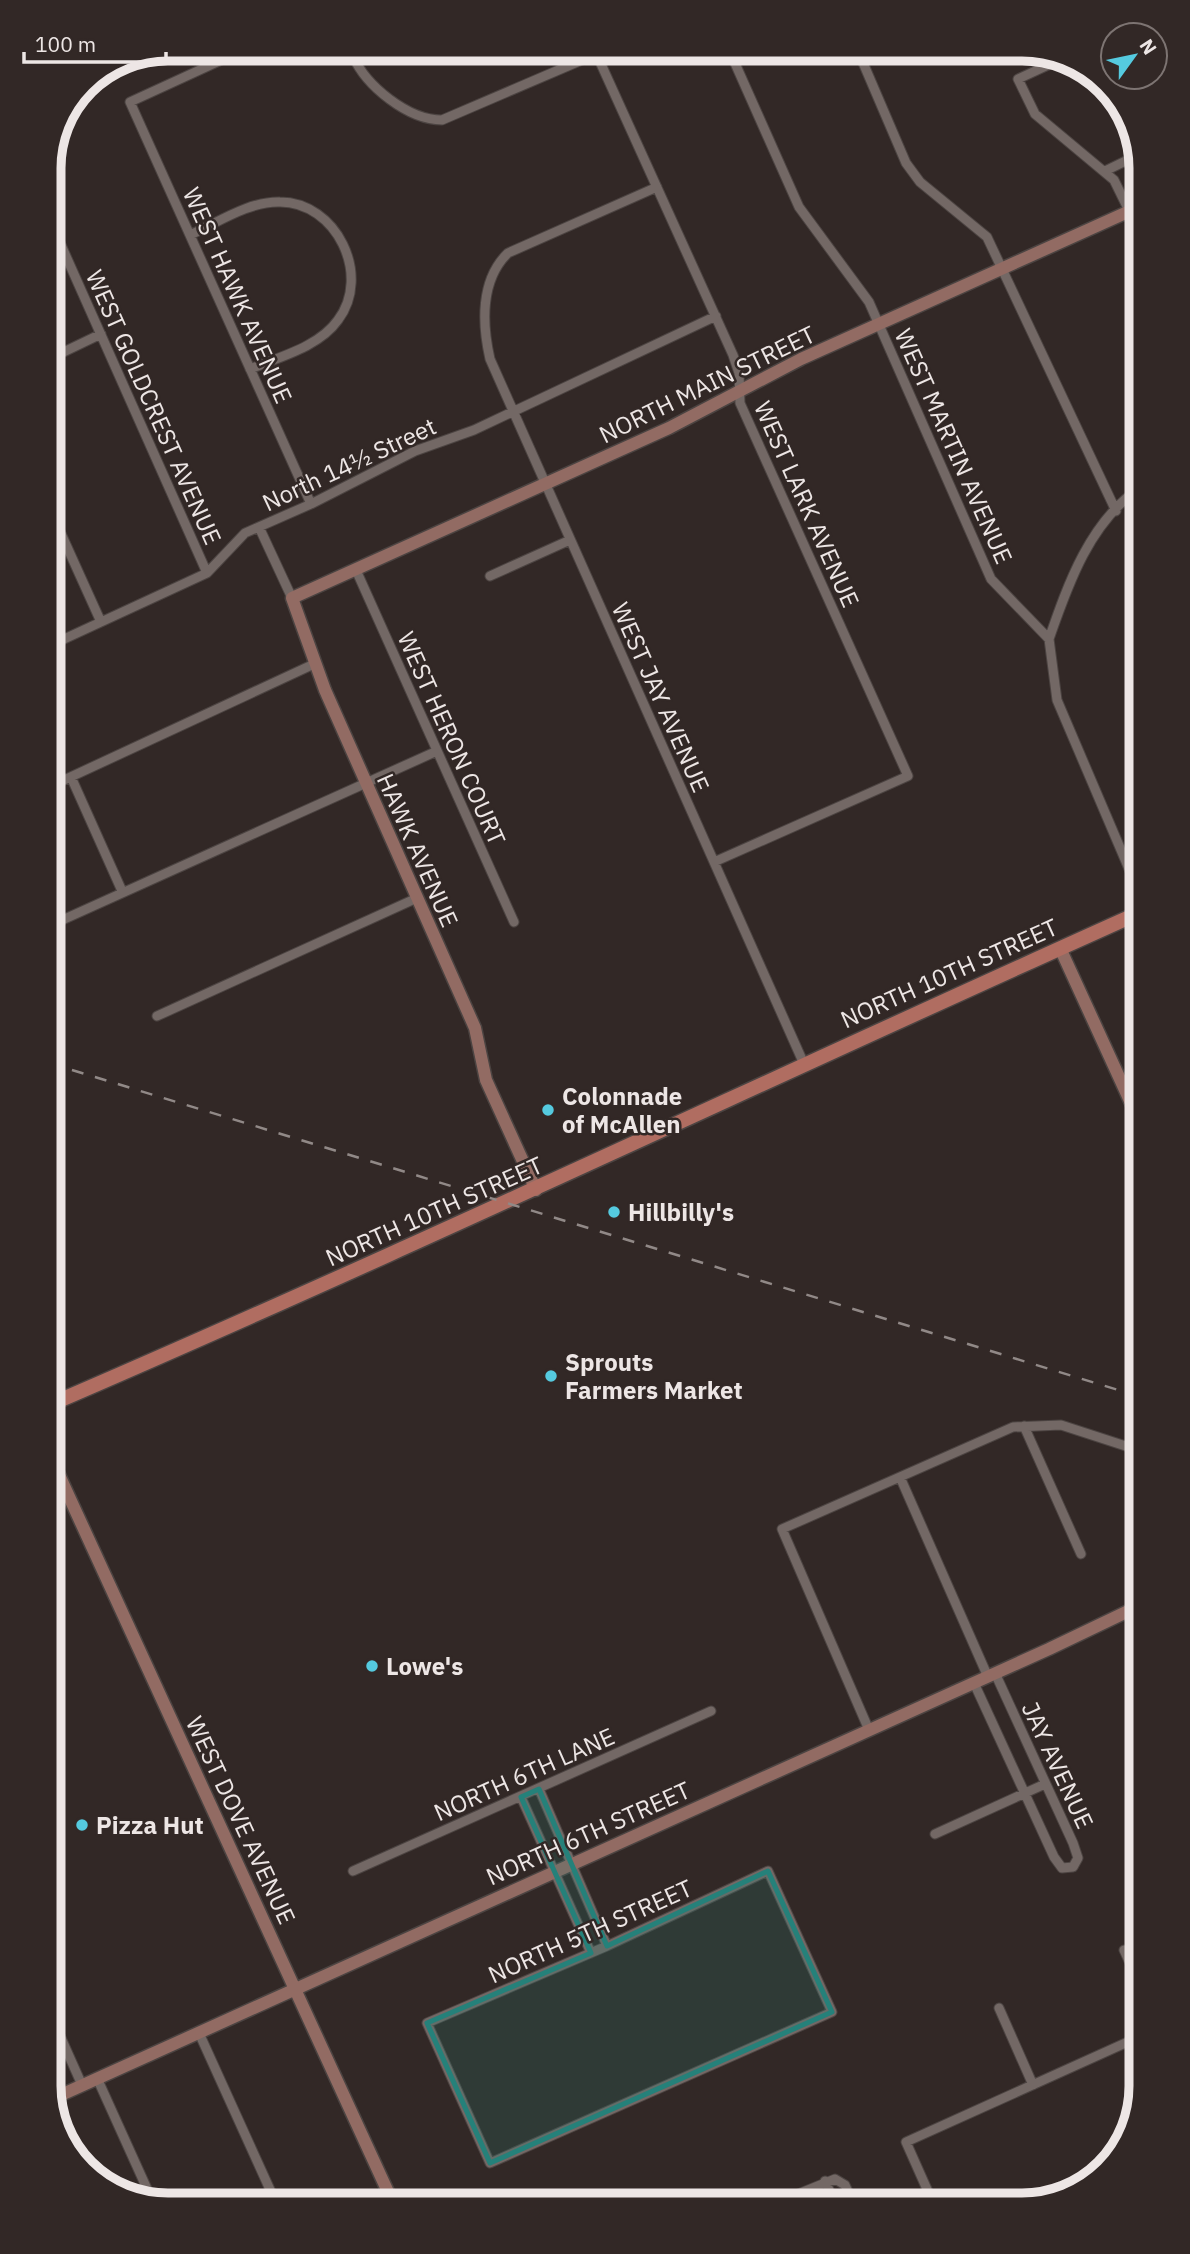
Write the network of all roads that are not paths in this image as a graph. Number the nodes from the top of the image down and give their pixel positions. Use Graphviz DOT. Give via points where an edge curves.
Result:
graph roads {
  1 [pos="219,61"];
  2 [pos="357,61"];
  3 [pos="580,61"];
  4 [pos="599,61"];
  5 [pos="734,61"];
  6 [pos="862,61"];
  7 [pos="1049,65"];
  8 [pos="1128,160"];
  9 [pos="1105,171"];
  10 [pos="657,187"];
  11 [pos="1129,201"];
  12 [pos="1129,211"];
  13 [pos="190,235"];
  14 [pos="61,245"];
  15 [pos="1004,269"];
  16 [pos="716,316"];
  17 [pos="879,326"];
  18 [pos="101,334"];
  19 [pos="61,353"];
  20 [pos="250,369"];
  21 [pos="738,393"];
  22 [pos="513,412"];
  23 [pos="545,484"];
  24 [pos="1129,499"];
  25 [pos="311,504"];
  26 [pos="1116,511"];
  27 [pos="259,527"];
  28 [pos="61,534"];
  29 [pos="570,540"];
  30 [pos="356,570"];
  31 [pos="207,573"];
  32 [pos="490,576"];
  33 [pos="292,598"];
  34 [pos="101,622"];
  35 [pos="1049,639"];
  36 [pos="61,640"];
  37 [pos="314,664"];
  38 [pos="437,751"];
  39 [pos="71,777"];
  40 [pos="61,781"];
  41 [pos="365,783"];
  42 [pos="714,862"];
  43 [pos="1129,869"];
  44 [pos="122,891"];
  45 [pos="417,898"];
  46 [pos="1129,917"];
  47 [pos="61,920"];
  48 [pos="514,922"];
  49 [pos="1060,948"];
  50 [pos="157,1016"];
  51 [pos="804,1064"];
  52 [pos="1129,1099"];
  53 [pos="536,1190"];
  54 [pos="61,1400"];
  55 [pos="1024,1426"];
  56 [pos="1129,1447"];
  57 [pos="901,1476"];
  58 [pos="61,1479"];
  59 [pos="1081,1554"];
  60 [pos="1127,1610"];
  61 [pos="1129,1614"];
  62 [pos="991,1675"];
  63 [pos="974,1683"];
  64 [pos="711,1711"];
  65 [pos="869,1730"];
  66 [pos="1045,1784"];
  67 [pos="539,1789"];
  68 [pos="1025,1793"];
  69 [pos="522,1797"];
  70 [pos="935,1834"];
  71 [pos="571,1864"];
  72 [pos="354,1871"];
  73 [pos="554,1872"];
  74 [pos="607,1946"];
  75 [pos="1124,1950"];
  76 [pos="591,1954"];
  77 [pos="1129,1961"];
  78 [pos="297,1988"];
  79 [pos="999,2008"];
  80 [pos="199,2033"];
  81 [pos="61,2038"];
  82 [pos="1129,2041"];
  83 [pos="97,2078"];
  84 [pos="82,2085"];
  85 [pos="1033,2085"];
  86 [pos="62,2094"];
  87 [pos="825,2181"];
  88 [pos="148,2191"];
  89 [pos="272,2193"];
  90 [pos="389,2193"];
  91 [pos="798,2193"];
  92 [pos="830,2193"];
  93 [pos="847,2193"];
  94 [pos="929,2193"];
  1 -- 13 [label="street, WEST HAWK AVENUE" via="130,102"];
  2 -- 3 [label="street" via="372,83 422,118 442,120"];
  4 -- 10 [label="street, WEST LARK AVENUE"];
  5 -- 17 [label="street, WEST MARTIN AVENUE" via="799,207 863,293"];
  6 -- 15 [label="street" via="906,163 920,182 987,237"];
  7 -- 9 [label="street" via="1018,79 1035,114"];
  8 -- 9 [label="street"];
  9 -- 11 [label="street"];
  10 -- 16 [label="street, WEST LARK AVENUE"];
  10 -- 22 [label="street, WEST JAY AVENUE" via="508,253 496,266 484,325"];
  12 -- 15 [label="street, NORTH MAIN STREET"];
  13 -- 20 [label="street, WEST HAWK AVENUE"];
  13 -- 20 [label="street" via="257,205 278,201 313,209 340,240 350,267 351,296 338,321 313,342"];
  14 -- 18 [label="street, WEST GOLDCREST AVENUE"];
  15 -- 17 [label="street, NORTH MAIN STREET"];
  15 -- 26 [label="street"];
  16 -- 21 [label="street, WEST LARK AVENUE" via="739,373"];
  16 -- 22 [label="street, North 14½ Street"];
  17 -- 21 [label="street, NORTH MAIN STREET" via="801,359"];
  17 -- 35 [label="street, WEST MARTIN AVENUE" via="991,579"];
  18 -- 19 [label="street"];
  18 -- 31 [label="street, WEST GOLDCREST AVENUE"];
  20 -- 25 [label="street, WEST HAWK AVENUE"];
  21 -- 23 [label="street, NORTH MAIN STREET"];
  21 -- 42 [label="street, WEST LARK AVENUE" via="908,776"];
  22 -- 23 [label="street, WEST JAY AVENUE"];
  22 -- 25 [label="street, North 14½ Street" via="415,451"];
  23 -- 29 [label="street, WEST JAY AVENUE"];
  23 -- 30 [label="street, NORTH MAIN STREET"];
  24 -- 26 [label="street"];
  25 -- 27 [label="street, North 14½ Street"];
  26 -- 35 [label="street" via="1088,543"];
  27 -- 31 [label="street, North 14½ Street" via="236,540"];
  27 -- 33 [label="street, HAWK AVENUE"];
  28 -- 34 [label="street"];
  29 -- 32 [label="street"];
  29 -- 42 [label="street, WEST JAY AVENUE"];
  30 -- 33 [label="street, NORTH MAIN STREET"];
  30 -- 38 [label="street, WEST HERON COURT"];
  31 -- 34 [label="street, North 14½ Street"];
  33 -- 37 [label="street, HAWK AVENUE"];
  34 -- 36 [label="street, North 14½ Street"];
  35 -- 43 [label="street" via="1057,700"];
  37 -- 39 [label="street"];
  37 -- 41 [label="street, HAWK AVENUE"];
  38 -- 41 [label="street"];
  38 -- 48 [label="street, WEST HERON COURT"];
  39 -- 40 [label="street"];
  39 -- 44 [label="street"];
  41 -- 44 [label="street"];
  41 -- 45 [label="street, HAWK AVENUE"];
  42 -- 51 [label="street, WEST JAY AVENUE"];
  44 -- 47 [label="street"];
  45 -- 50 [label="street"];
  45 -- 53 [label="street, HAWK AVENUE" via="475,1028 486,1080"];
  46 -- 49 [label="main road, NORTH 10TH STREET"];
  49 -- 51 [label="main road, NORTH 10TH STREET"];
  49 -- 52 [label="street"];
  51 -- 53 [label="main road, NORTH 10TH STREET"];
  53 -- 54 [label="main road, NORTH 10TH STREET"];
  55 -- 56 [label="street" via="1061,1425"];
  55 -- 57 [label="street" via="999,1432"];
  55 -- 59 [label="street"];
  57 -- 62 [label="street, JAY AVENUE"];
  57 -- 65 [label="street" via="782,1529"];
  58 -- 78 [label="street, WEST DOVE AVENUE"];
  60 -- 61 [label="street"];
  60 -- 62 [label="street, NORTH 6TH STREET"];
  62 -- 63 [label="street, NORTH 6TH STREET"];
  62 -- 66 [label="street, JAY AVENUE"];
  63 -- 65 [label="street, NORTH 6TH STREET"];
  63 -- 68 [label="street, JAY AVENUE"];
  64 -- 67 [label="street, NORTH 6TH LANE"];
  65 -- 71 [label="street, NORTH 6TH STREET"];
  66 -- 68 [label="street"];
  66 -- 68 [label="street, JAY AVENUE" via="1077,1852 1073,1867 1062,1868 1057,1863"];
  67 -- 69 [label="street, NORTH 6TH LANE"];
  67 -- 71 [label="street"];
  68 -- 70 [label="street"];
  69 -- 72 [label="street, NORTH 6TH LANE"];
  69 -- 73 [label="street"];
  71 -- 73 [label="street, NORTH 6TH STREET"];
  71 -- 74 [label="street"];
  73 -- 76 [label="street"];
  73 -- 78 [label="street, NORTH 6TH STREET"];
  74 -- 76 [label="street, NORTH 5TH STREET"];
  74 -- 76 [label="street, NORTH 5TH STREET" via="768,1871 832,2012 491,2163 427,2024"];
  75 -- 77 [label="street"];
  78 -- 80 [label="street, NORTH 6TH STREET"];
  78 -- 90 [label="street, WEST DOVE AVENUE"];
  79 -- 85 [label="street"];
  80 -- 83 [label="street, NORTH 6TH STREET"];
  80 -- 89 [label="street"];
  81 -- 84 [label="street"];
  82 -- 85 [label="street"];
  83 -- 84 [label="street, NORTH 6TH STREET"];
  83 -- 88 [label="street"];
  84 -- 86 [label="street, NORTH 6TH STREET"];
  85 -- 94 [label="street" via="906,2142"];
  87 -- 91 [label="street"];
  87 -- 92 [label="street"];
  87 -- 93 [label="street" via="840,2180"];
}
